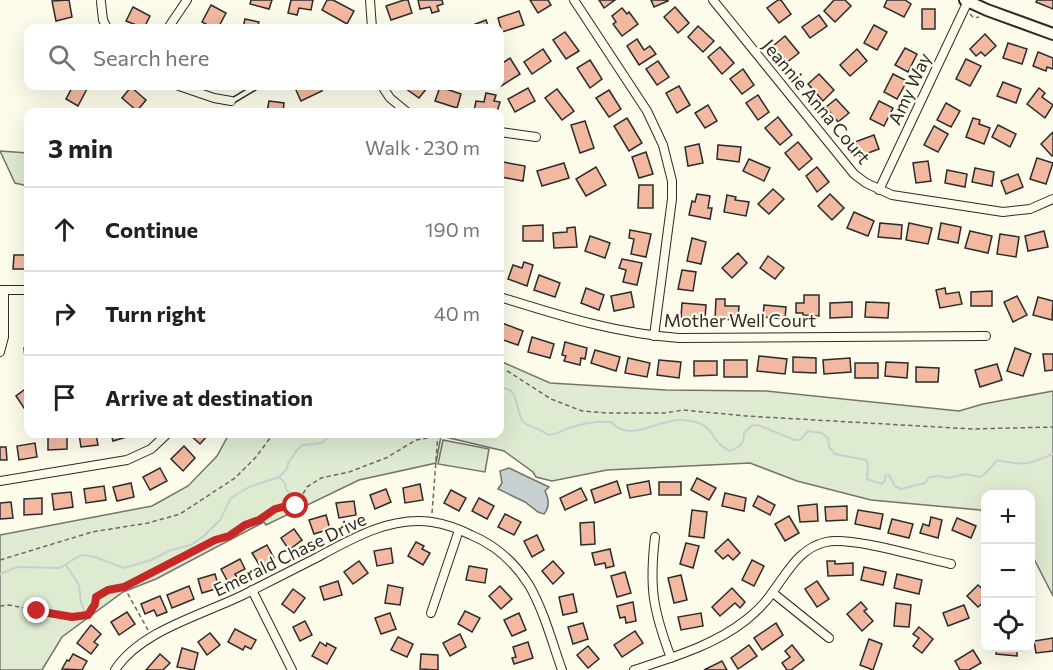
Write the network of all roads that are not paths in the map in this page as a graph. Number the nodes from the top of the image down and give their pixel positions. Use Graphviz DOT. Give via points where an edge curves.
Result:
graph roads {
  1 [pos="187,0"];
  2 [pos="370,0"];
  3 [pos="574,0"];
  4 [pos="713,0"];
  5 [pos="100,1"];
  6 [pos="967,1"];
  7 [pos="105,24"];
  8 [pos="171,24"];
  9 [pos="372,24"];
  10 [pos="1053,34"];
  11 [pos="191,90"];
  12 [pos="250,90"];
  13 [pos="385,90"];
  14 [pos="231,101"];
  15 [pos="402,108"];
  16 [pos="504,133"];
  17 [pos="536,137"];
  18 [pos="879,190"];
  19 [pos="1053,199"];
  20 [pos="2,290"];
  21 [pos="24,290"];
  22 [pos="504,298"];
  23 [pos="654,336"];
  24 [pos="986,336"];
  25 [pos="0,352"];
  26 [pos="163,438"];
  27 [pos="0,481"];
  28 [pos="459,530"];
  29 [pos="654,537"];
  30 [pos="951,564"];
  31 [pos="252,590"];
  32 [pos="773,593"];
  33 [pos="431,613"];
  34 [pos="829,638"];
  35 [pos="671,657"];
  36 [pos="115,670"];
  37 [pos="292,670"];
  38 [pos="562,670"];
  39 [pos="634,670"];
  1 -- 8 [label="street"];
  2 -- 9 [label="street"];
  3 -- 23 [label="street" via="647,111 668,162 672,216"];
  4 -- 18 [label="street, Jeannie Anna Court" via="854,174"];
  5 -- 7 [label="street"];
  6 -- 10 [label="street"];
  6 -- 18 [label="street, Amy Way"];
  11 -- 14 [label="street"];
  12 -- 14 [label="lane"];
  13 -- 15 [label="street"];
  16 -- 17 [label="street"];
  18 -- 19 [label="street, Jeannie Anna Court" via="1003,212 1030,209"];
  20 -- 21 [label="street"];
  20 -- 25 [label="street" via="4,337"];
  22 -- 23 [label="street, Mother Well Court" via="594,326"];
  23 -- 24 [label="street, Mother Well Court"];
  26 -- 27 [label="street" via="151,449 128,460"];
  28 -- 31 [label="street, Emerald Chase Drive" via="431,522 393,525 365,533"];
  28 -- 33 [label="street"];
  28 -- 38 [label="street, Emerald Chase Drive" via="504,556 527,583"];
  29 -- 35 [label="street" via="651,584 658,622"];
  30 -- 32 [label="street" via="847,541 825,542 795,560"];
  31 -- 36 [label="street, Emerald Chase Drive" via="151,636"];
  31 -- 37 [label="street"];
  32 -- 34 [label="street"];
  32 -- 35 [label="street" via="734,629"];
  35 -- 39 [label="street"];
}
